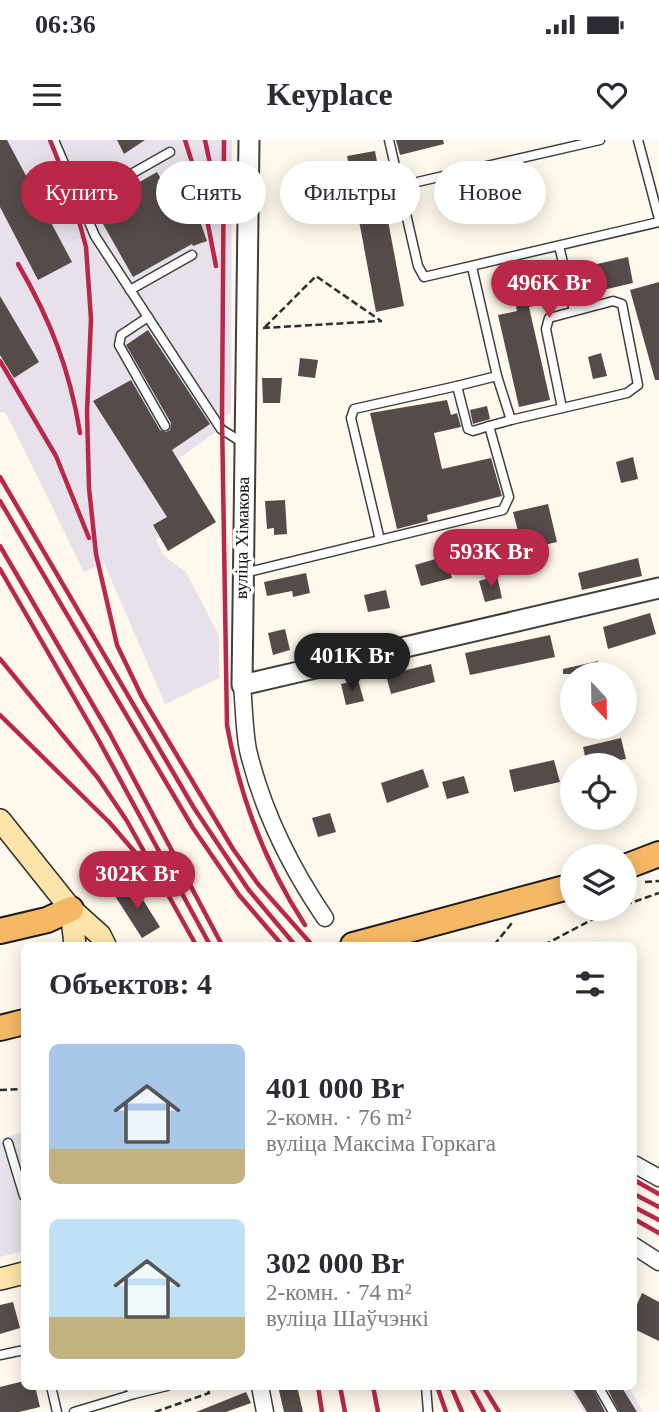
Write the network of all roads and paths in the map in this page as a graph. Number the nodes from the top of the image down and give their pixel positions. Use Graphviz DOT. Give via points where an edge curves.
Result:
graph roads {
  1 [pos="54,140"];
  2 [pos="249,140"];
  3 [pos="389,140"];
  4 [pos="600,140"];
  5 [pos="638,140"];
  6 [pos="170,152"];
  7 [pos="63,161"];
  8 [pos="394,161"];
  9 [pos="142,168"];
  10 [pos="420,181"];
  11 [pos="659,220"];
  12 [pos="89,224"];
  13 [pos="409,224"];
  14 [pos="559,246"];
  15 [pos="192,255"];
  16 [pos="472,267"];
  17 [pos="565,271"];
  18 [pos="130,290"];
  19 [pos="571,298"];
  20 [pos="574,311"];
  21 [pos="148,317"];
  22 [pos="254,329"];
  23 [pos="497,376"];
  24 [pos="457,386"];
  25 [pos="562,408"];
  26 [pos="511,420"];
  27 [pos="165,426"];
  28 [pos="489,426"];
  29 [pos="243,443"];
  30 [pos="380,540"];
  31 [pos="241,573"];
  32 [pos="659,588"];
  33 [pos="242,685"];
  34 [pos="0,820"];
  35 [pos="659,854"];
  36 [pos="637,872"];
  37 [pos="637,875"];
  38 [pos="659,881"];
  39 [pos="560,891"];
  40 [pos="659,893"];
  41 [pos="637,901"];
  42 [pos="71,909"];
  43 [pos="505,915"];
  44 [pos="325,918"];
  45 [pos="586,921"];
  46 [pos="0,931"];
  47 [pos="75,942"];
  48 [pos="104,942"];
  49 [pos="368,942"];
  50 [pos="495,942"];
  51 [pos="549,942"];
  52 [pos="21,1024"];
  53 [pos="0,1028"];
  54 [pos="21,1089"];
  55 [pos="0,1090"];
  56 [pos="8,1143"];
  57 [pos="637,1166"];
  58 [pos="659,1178"];
  59 [pos="21,1186"];
  60 [pos="637,1248"];
  61 [pos="659,1262"];
  62 [pos="21,1351"];
  63 [pos="0,1355"];
  64 [pos="52,1390"];
  65 [pos="131,1390"];
  66 [pos="208,1390"];
  67 [pos="260,1390"];
  68 [pos="426,1390"];
  69 [pos="600,1390"];
  70 [pos="260,1411"];
  71 [pos="57,1412"];
  72 [pos="74,1412"];
  73 [pos="155,1412"];
  74 [pos="428,1412"];
  75 [pos="613,1412"];
  1 -- 7 [label="lane"];
  2 -- 22 [label="street, вуліца Хімакова"];
  3 -- 8 [label="lane"];
  4 -- 10 [label="lane"];
  5 -- 11 [label="lane"];
  6 -- 9 [label="lane"];
  11 -- 14 [label="lane"];
  12 -- 18 [label="lane"];
  13 -- 16 [label="lane" via="420,273 431,277"];
  14 -- 16 [label="lane"];
  14 -- 17 [label="lane"];
  15 -- 18 [label="lane"];
  16 -- 23 [label="lane"];
  18 -- 21 [label="lane"];
  19 -- 20 [label="lane"];
  20 -- 25 [label="lane" via="549,318 545,330"];
  20 -- 25 [label="lane" via="613,301 622,304 638,385 627,393"];
  21 -- 27 [label="lane" via="121,335 119,345"];
  21 -- 29 [label="lane" via="221,429"];
  22 -- 22 [label="path" via="276,327 381,321 316,276"];
  22 -- 29 [label="street, вуліца Хімакова"];
  23 -- 24 [label="lane"];
  23 -- 26 [label="lane"];
  24 -- 28 [label="lane" via="468,429"];
  24 -- 30 [label="lane" via="359,407 352,413"];
  25 -- 26 [label="lane"];
  26 -- 28 [label="lane"];
  28 -- 30 [label="lane" via="509,497 506,507"];
  29 -- 31 [label="street, вуліца Хімакова"];
  30 -- 31 [label="lane"];
  31 -- 33 [label="street, вуліца Хімакова"];
  32 -- 33 [label="street"];
  33 -- 44 [label="street, вуліца Хімакова" via="248,749 268,809 297,877"];
  34 -- 42 [label="main road"];
  35 -- 36 [label="main road"];
  37 -- 38 [label="path"];
  39 -- 43 [label="main road"];
  40 -- 41 [label="path"];
  42 -- 46 [label="main road"];
  42 -- 47 [label="main road"];
  42 -- 48 [label="main road"];
  43 -- 49 [label="main road"];
  43 -- 50 [label="path"];
  45 -- 51 [label="path"];
  52 -- 53 [label="main road"];
  54 -- 55 [label="path"];
  56 -- 59 [label="lane"];
  57 -- 58 [label="street"];
  60 -- 61 [label="street"];
  62 -- 63 [label="lane"];
  64 -- 71 [label="lane"];
  65 -- 72 [label="lane"];
  66 -- 73 [label="path"];
  67 -- 70 [label="street"];
  68 -- 74 [label="lane"];
  69 -- 75 [label="lane"];
}
